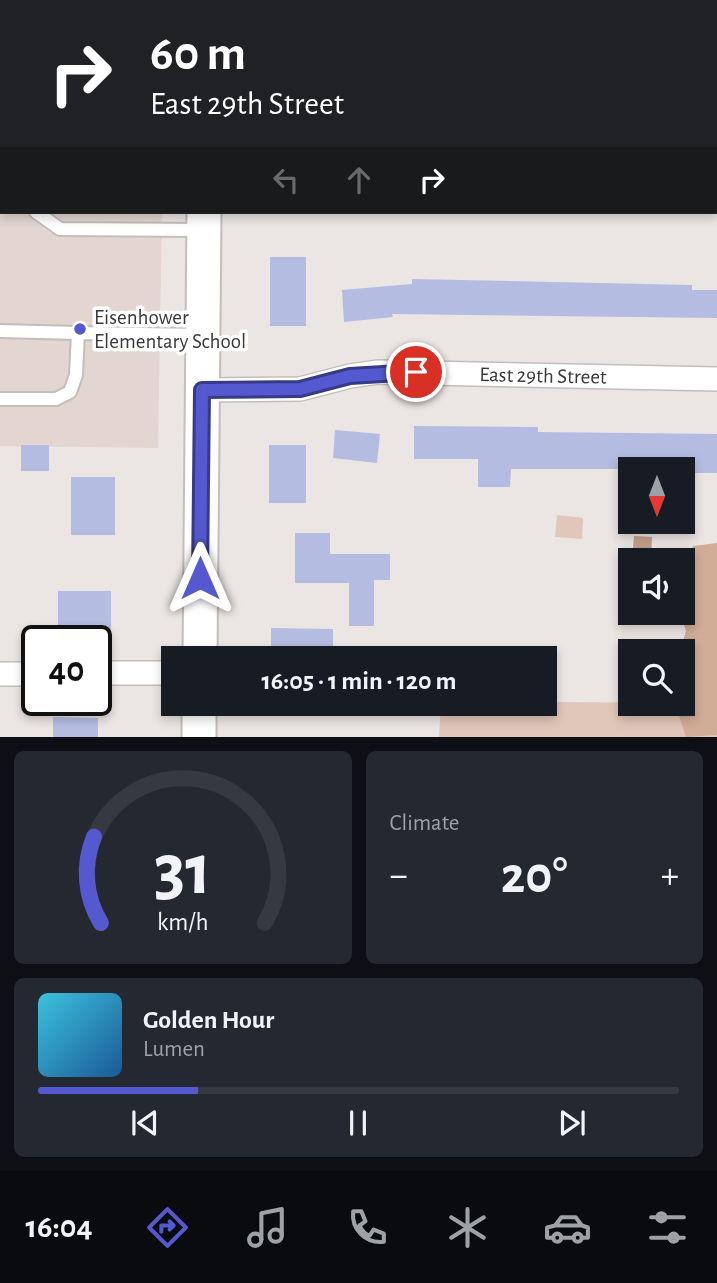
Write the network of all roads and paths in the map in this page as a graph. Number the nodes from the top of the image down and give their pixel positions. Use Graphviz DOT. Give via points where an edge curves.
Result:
graph roads {
  1 [pos="39,214"];
  2 [pos="204,221"];
  3 [pos="0,331"];
  4 [pos="78,333"];
  5 [pos="202,334"];
  6 [pos="717,379"];
  7 [pos="202,390"];
  8 [pos="0,398"];
  9 [pos="200,646"];
  10 [pos="112,673"];
  11 [pos="161,673"];
  12 [pos="0,674"];
  13 [pos="21,674"];
  14 [pos="199,716"];
  15 [pos="199,737"];
  1 -- 2 [label="lane" via="60,229"];
  2 -- 5 [label="street"];
  3 -- 4 [label="lane"];
  4 -- 5 [label="lane"];
  4 -- 8 [label="lane" via="76,375 70,392 55,399"];
  5 -- 7 [label="street"];
  6 -- 7 [label="street, East 29th Street" via="378,372 300,389"];
  7 -- 9 [label="street"];
  10 -- 11 [label="street"];
  12 -- 13 [label="street"];
  14 -- 15 [label="street"];
}
